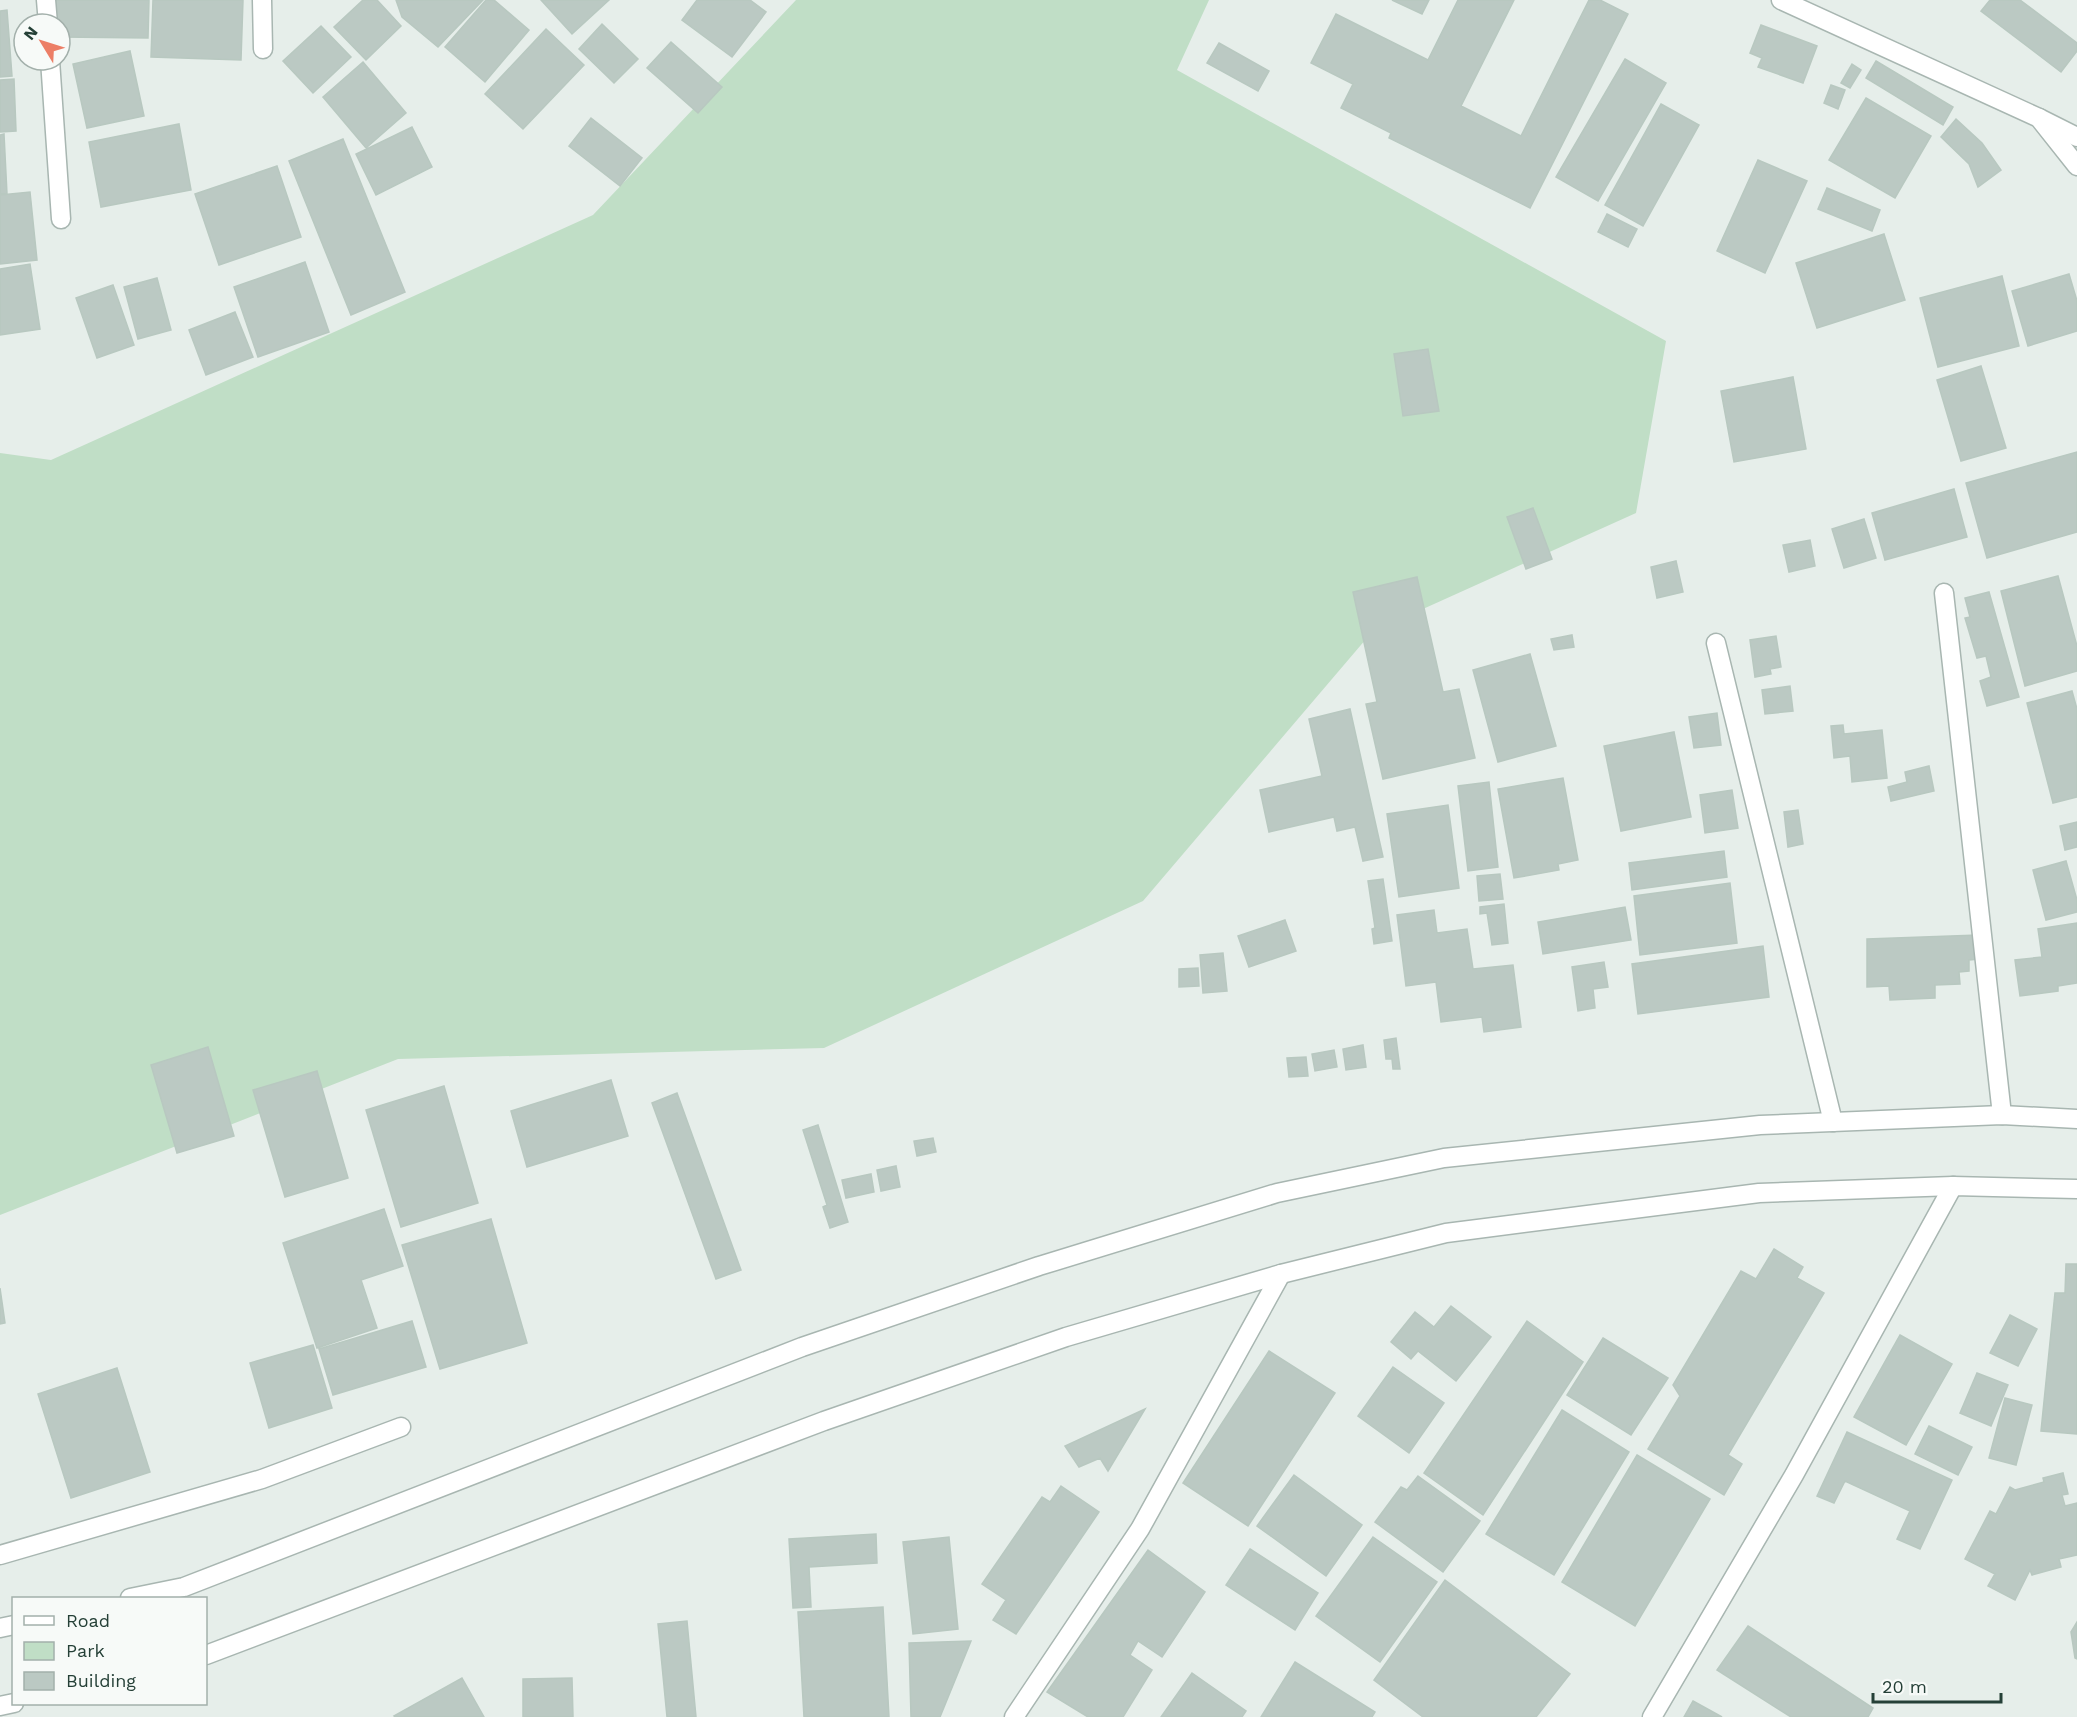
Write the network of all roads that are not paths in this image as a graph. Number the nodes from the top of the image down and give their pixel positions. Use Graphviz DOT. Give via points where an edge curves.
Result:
graph roads {
  1 [pos="262,0"];
  2 [pos="1781,0"];
  3 [pos="263,49"];
  4 [pos="51,72"];
  5 [pos="2039,118"];
  6 [pos="2077,136"];
  7 [pos="2077,166"];
  8 [pos="61,219"];
  9 [pos="1944,593"];
  10 [pos="1716,643"];
  11 [pos="2002,1115"];
  12 [pos="2077,1119"];
  13 [pos="1833,1122"];
  14 [pos="1953,1186"];
  15 [pos="2077,1189"];
  16 [pos="1281,1274"];
  17 [pos="401,1427"];
  18 [pos="0,1555"];
  19 [pos="139,1597"];
  20 [pos="207,1655"];
  21 [pos="1014,1717"];
  22 [pos="1652,1717"];
  1 -- 3 [label="street"];
  2 -- 5 [label="street"];
  4 -- 8 [label="street"];
  5 -- 6 [label="street"];
  5 -- 7 [label="street"];
  9 -- 11 [label="street"];
  10 -- 13 [label="street"];
  11 -- 12 [label="street"];
  11 -- 13 [label="street"];
  13 -- 19 [label="street" via="1760,1125 1443,1158 1276,1193 1039,1266 802,1347 184,1587"];
  14 -- 15 [label="street"];
  14 -- 16 [label="street" via="1759,1193 1446,1233"];
  14 -- 22 [label="street" via="1794,1475"];
  16 -- 20 [label="street" via="1066,1336 824,1421"];
  16 -- 21 [label="street" via="1140,1529"];
  17 -- 18 [label="street" via="262,1479"];
}
